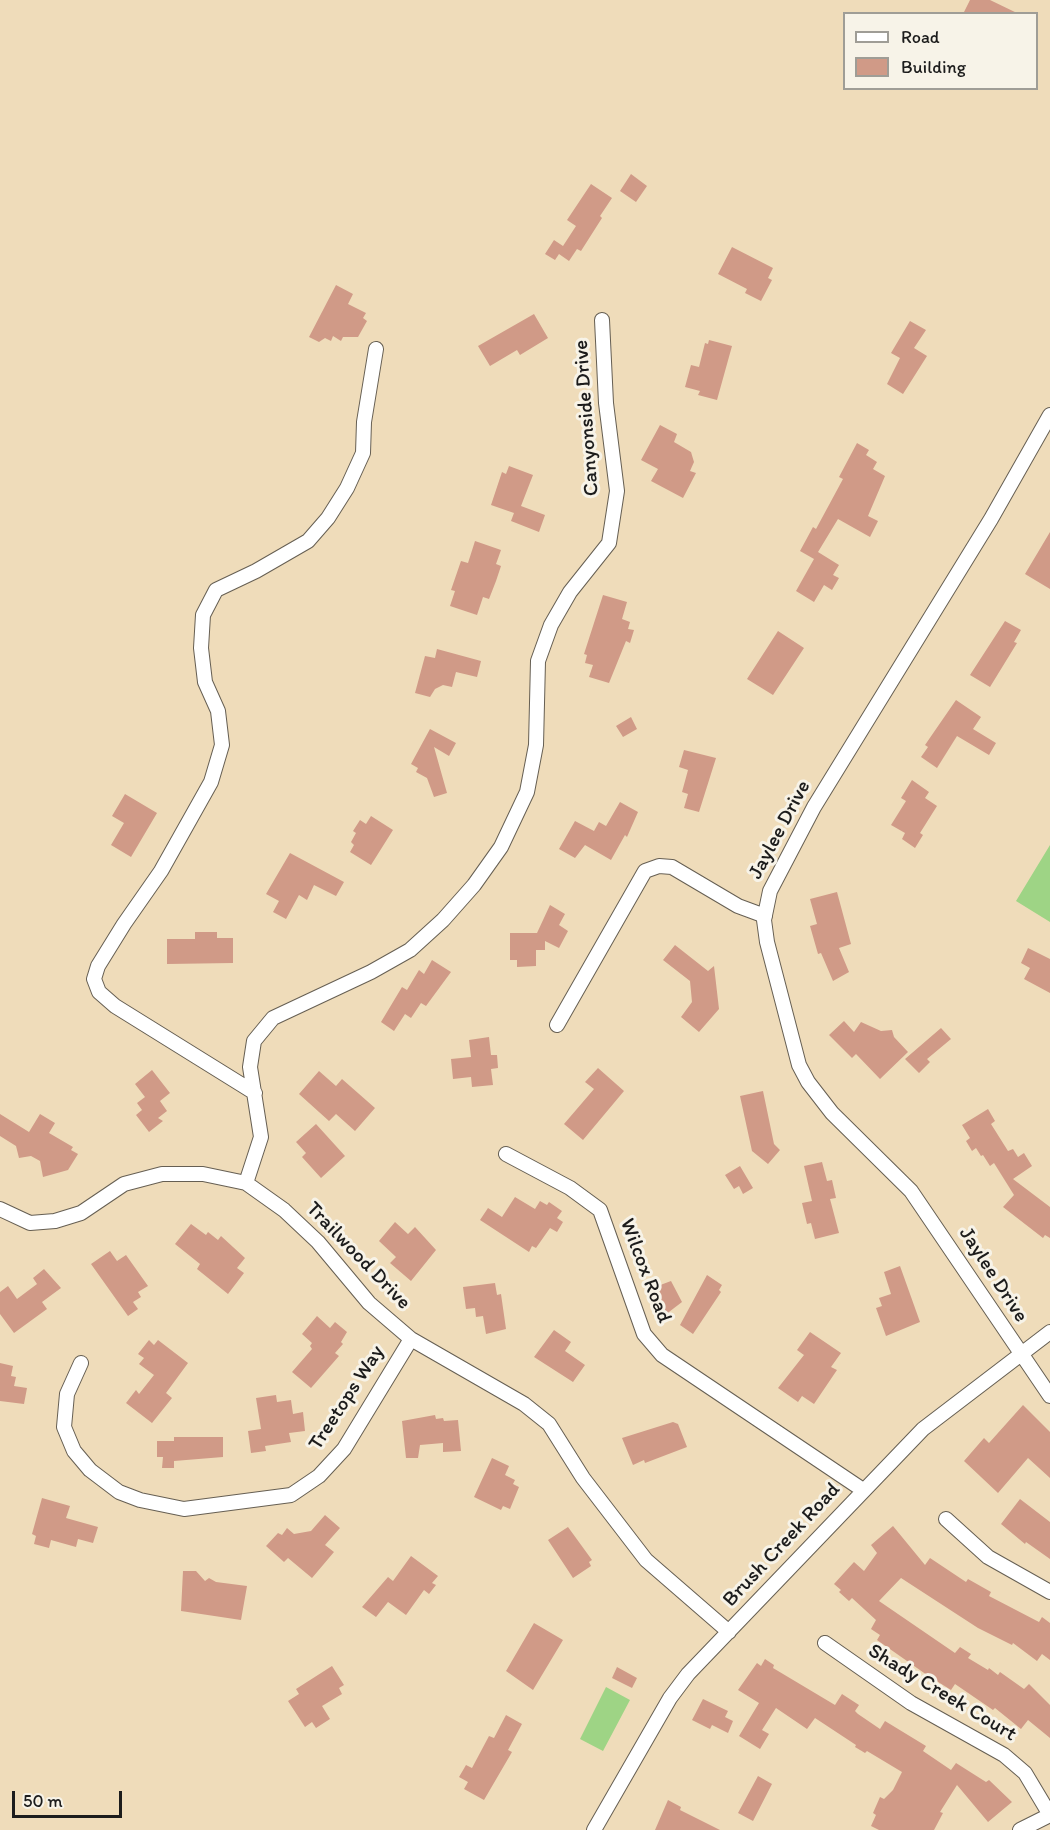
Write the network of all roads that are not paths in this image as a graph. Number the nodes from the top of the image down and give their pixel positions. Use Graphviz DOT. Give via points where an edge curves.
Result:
graph roads {
  1 [pos="602,320"];
  2 [pos="376,349"];
  3 [pos="1050,415"];
  4 [pos="765,916"];
  5 [pos="557,1024"];
  6 [pos="255,1093"];
  7 [pos="506,1154"];
  8 [pos="246,1183"];
  9 [pos="0,1209"];
  10 [pos="1050,1332"];
  11 [pos="411,1339"];
  12 [pos="1020,1354"];
  13 [pos="81,1363"];
  14 [pos="1050,1396"];
  15 [pos="863,1490"];
  16 [pos="946,1519"];
  17 [pos="1050,1592"];
  18 [pos="729,1632"];
  19 [pos="825,1643"];
  20 [pos="1050,1815"];
  21 [pos="594,1830"];
  22 [pos="1020,1830"];
  1 -- 6 [label="street, Canyonside Drive" via="606,403 617,491 609,543 570,592 551,625 538,661 536,745 527,792 501,847 443,921 400,955 273,1018 254,1041 250,1067"];
  2 -- 6 [label="street" via="363,453 328,518 308,541 216,590 202,615 205,682 218,711 222,745 211,782 161,871 98,966 94,979 99,992 115,1006"];
  3 -- 4 [label="street, Jaylee Drive" via="809,816 770,891"];
  4 -- 5 [label="street" via="738,906 672,867 645,871"];
  4 -- 12 [label="street, Jaylee Drive" via="767,942 799,1065 808,1082 832,1113 911,1191"];
  6 -- 8 [label="street, Canyonside Drive" via="261,1137"];
  7 -- 15 [label="street, Wilcox Road" via="570,1188 600,1210 644,1334 662,1355"];
  8 -- 9 [label="street, Trailwood Drive" via="203,1174 162,1174 124,1184 81,1213 55,1221 30,1222"];
  8 -- 11 [label="street, Trailwood Drive" via="284,1210 325,1250 369,1303"];
  10 -- 12 [label="street, Brush Creek Road"];
  11 -- 13 [label="street, Treetops Way" via="344,1449 319,1476 291,1495 184,1509 119,1492 90,1470 74,1451 64,1427 67,1394"];
  11 -- 18 [label="street, Trailwood Drive" via="524,1404 549,1424 596,1497 646,1560"];
  12 -- 14 [label="street, Jaylee Drive"];
  12 -- 15 [label="street, Brush Creek Road" via="930,1423"];
  15 -- 18 [label="street, Brush Creek Road"];
  16 -- 17 [label="street" via="996,1563"];
  18 -- 21 [label="street, Brush Creek Road" via="675,1691"];
  19 -- 20 [label="street, Shady Creek Court" via="911,1703 1004,1755 1025,1773"];
  20 -- 22 [label="street"];
}
